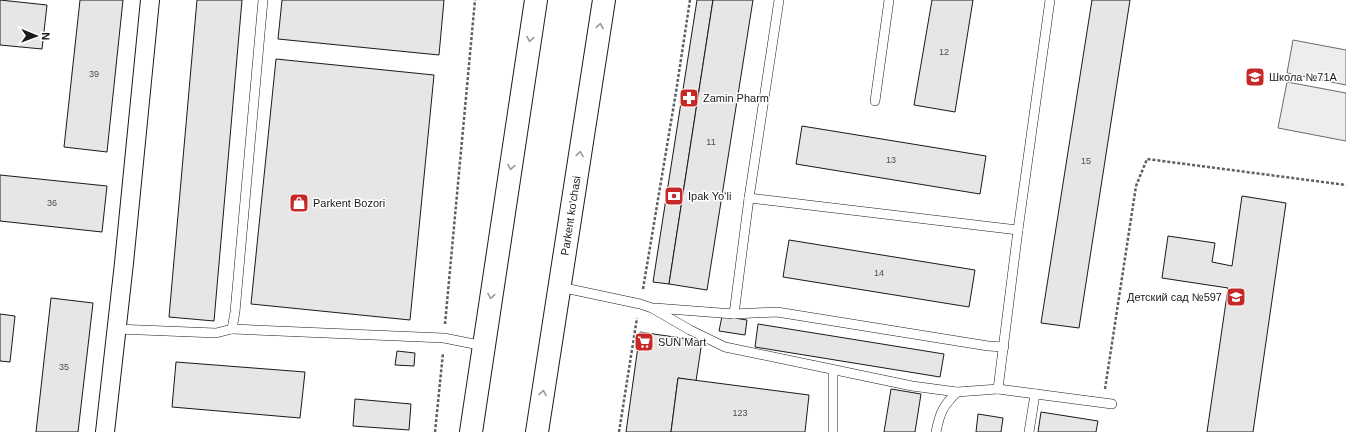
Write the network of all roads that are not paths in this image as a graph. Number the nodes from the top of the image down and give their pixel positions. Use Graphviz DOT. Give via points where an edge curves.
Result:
graph roads {
  1 [pos="150,0"];
  2 [pos="263,0"];
  3 [pos="536,0"];
  4 [pos="604,0"];
  5 [pos="779,0"];
  6 [pos="890,0"];
  7 [pos="1050,0"];
  8 [pos="875,101"];
  9 [pos="749,198"];
  10 [pos="1018,230"];
  11 [pos="560,287"];
  12 [pos="652,308"];
  13 [pos="734,314"];
  14 [pos="116,329"];
  15 [pos="232,329"];
  16 [pos="484,346"];
  17 [pos="1004,347"];
  18 [pos="834,370"];
  19 [pos="998,389"];
  20 [pos="958,392"];
  21 [pos="1035,394"];
  22 [pos="1107,404"];
  23 [pos="104,432"];
  24 [pos="471,432"];
  25 [pos="538,432"];
  26 [pos="833,432"];
  27 [pos="936,432"];
  28 [pos="1029,432"];
  1 -- 14 [label="street"];
  2 -- 15 [label="lane" via="236,312"];
  3 -- 16 [label="main road, one-way"];
  11 -- 4 [label="main road, Parkent ko'chasi, one-way"];
  5 -- 9 [label="lane"];
  6 -- 8 [label="lane"];
  7 -- 10 [label="lane"];
  9 -- 10 [label="lane"];
  9 -- 13 [label="lane"];
  10 -- 17 [label="lane"];
  11 -- 12 [label="lane"];
  25 -- 11 [label="main road, Parkent ko'chasi, one-way"];
  12 -- 13 [label="lane"];
  12 -- 18 [label="lane" via="725,347"];
  13 -- 17 [label="lane" via="777,312"];
  14 -- 15 [label="lane" via="216,333"];
  14 -- 23 [label="street"];
  15 -- 16 [label="lane" via="444,338"];
  16 -- 24 [label="main road"];
  17 -- 19 [label="lane"];
  18 -- 20 [label="lane" via="912,386"];
  18 -- 26 [label="lane"];
  19 -- 20 [label="lane"];
  19 -- 21 [label="lane"];
  20 -- 27 [label="lane" via="948,401 939,416"];
  21 -- 22 [label="lane"];
  21 -- 28 [label="lane"];
}
